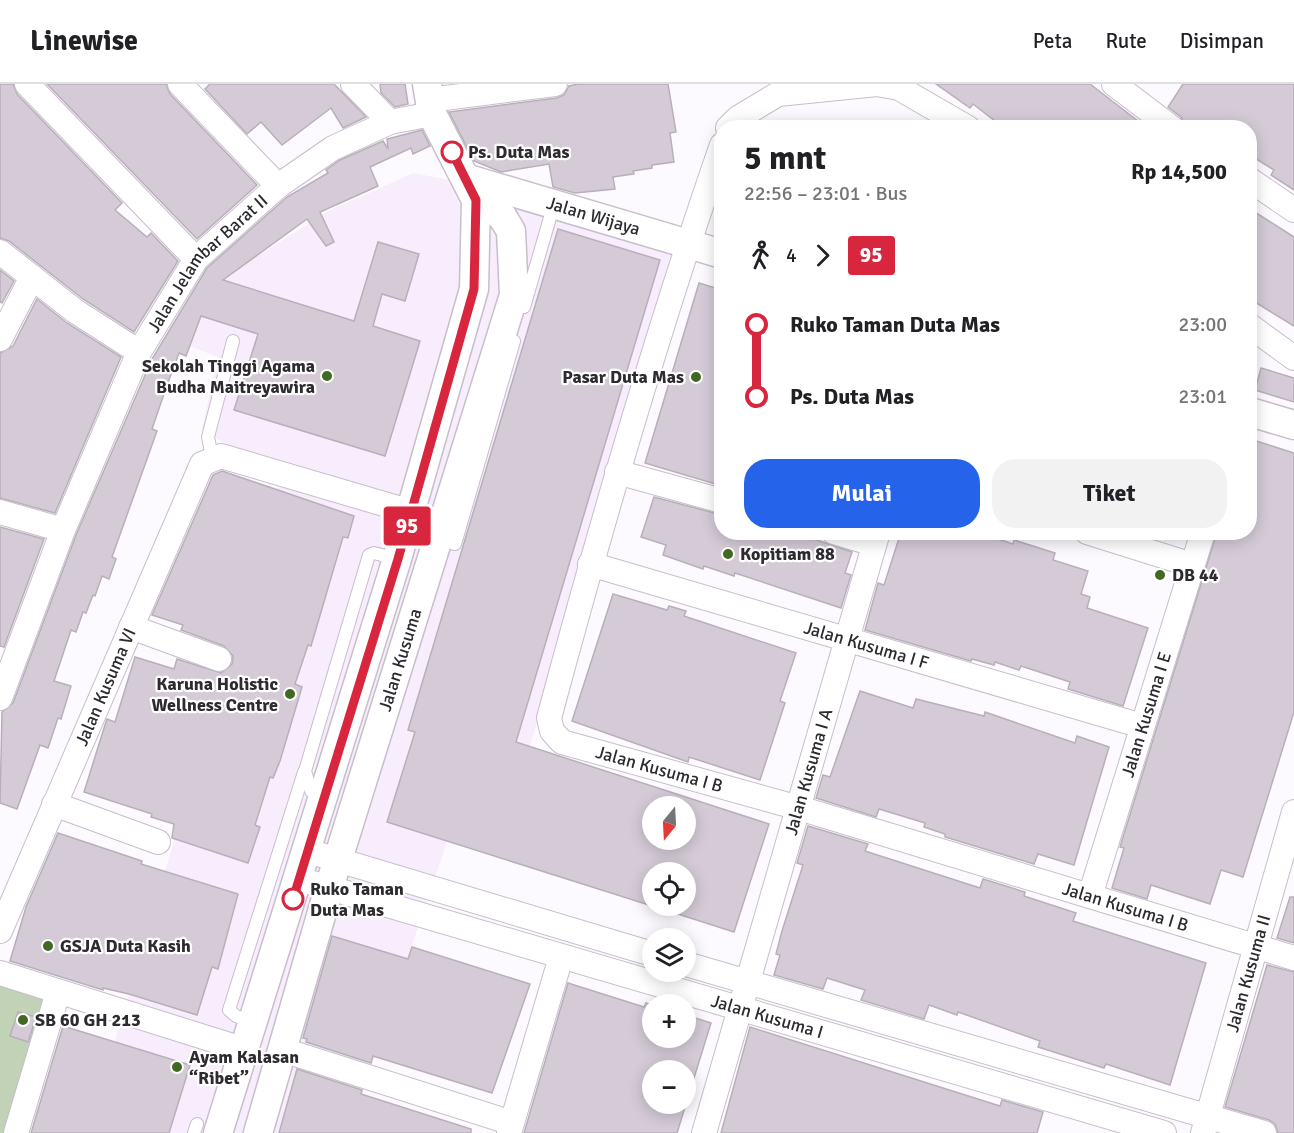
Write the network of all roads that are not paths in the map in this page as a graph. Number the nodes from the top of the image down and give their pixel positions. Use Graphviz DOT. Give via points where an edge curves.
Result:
graph roads {
  1 [pos="27,84"];
  2 [pos="180,84"];
  3 [pos="353,84"];
  4 [pos="555,84"];
  5 [pos="1114,84"];
  6 [pos="779,89"];
  7 [pos="429,99"];
  8 [pos="736,120"];
  9 [pos="955,120"];
  10 [pos="1161,120"];
  11 [pos="390,122"];
  12 [pos="714,168"];
  13 [pos="1257,185"];
  14 [pos="278,186"];
  15 [pos="471,189"];
  16 [pos="554,204"];
  17 [pos="1294,210"];
  18 [pos="687,244"];
  19 [pos="0,252"];
  20 [pos="714,252"];
  21 [pos="196,259"];
  22 [pos="32,277"];
  23 [pos="1257,331"];
  24 [pos="0,339"];
  25 [pos="233,341"];
  26 [pos="139,352"];
  27 [pos="1294,358"];
  28 [pos="1257,413"];
  29 [pos="1294,425"];
  30 [pos="217,456"];
  31 [pos="616,472"];
  32 [pos="714,499"];
  33 [pos="0,512"];
  34 [pos="411,512"];
  35 [pos="63,530"];
  36 [pos="439,539"];
  37 [pos="875,540"];
  38 [pos="1112,540"];
  39 [pos="1200,540"];
  40 [pos="398,559"];
  41 [pos="590,564"];
  42 [pos="1192,565"];
  43 [pos="131,627"];
  44 [pos="847,640"];
  45 [pos="8,657"];
  46 [pos="219,659"];
  47 [pos="0,698"];
  48 [pos="1143,726"];
  49 [pos="305,771"];
  50 [pos="323,799"];
  51 [pos="54,804"];
  52 [pos="799,808"];
  53 [pos="1294,812"];
  54 [pos="158,842"];
  55 [pos="308,851"];
  56 [pos="339,860"];
  57 [pos="299,879"];
  58 [pos="329,888"];
  59 [pos="1090,896"];
  60 [pos="0,931"];
  61 [pos="1256,947"];
  62 [pos="642,951"];
  63 [pos="561,957"];
  64 [pos="1294,958"];
  65 [pos="696,967"];
  66 [pos="0,973"];
  67 [pos="748,983"];
  68 [pos="58,992"];
  69 [pos="740,1010"];
  70 [pos="251,1022"];
  71 [pos="242,1049"];
  72 [pos="283,1050"];
  73 [pos="1206,1124"];
  74 [pos="511,1128"];
  75 [pos="203,1130"];
  76 [pos="16,1133"];
  77 [pos="258,1133"];
  78 [pos="704,1133"];
  79 [pos="1164,1133"];
  80 [pos="1264,1133"];
  1 -- 21 [label="street"];
  2 -- 14 [label="street"];
  3 -- 11 [label="street"];
  4 -- 7 [label="street, Jalan Jelambar Barat II"];
  5 -- 10 [label="street"];
  6 -- 8 [label="street"];
  6 -- 9 [label="street" via="890,86 912,94"];
  7 -- 11 [label="street, Jalan Jelambar Barat II"];
  7 -- 15 [label="street, Jalan Kusuma"];
  11 -- 14 [label="street, Jalan Jelambar Barat II" via="333,148"];
  12 -- 18 [label="street, Jalan Kusuma I B"];
  13 -- 17 [label="street"];
  14 -- 21 [label="street, Jalan Jelambar Barat II"];
  15 -- 16 [label="street, Jalan Wijaya"];
  15 -- 34 [label="street, Jalan Kusuma" via="474,289"];
  15 -- 36 [label="street, Jalan Kusuma" via="502,216 511,231 514,294"];
  16 -- 18 [label="street, Jalan Wijaya"];
  16 -- 36 [label="lane" via="455,544"];
  18 -- 20 [label="street, Jalan Wijaya"];
  18 -- 31 [label="street, Jalan Kusuma I B"];
  19 -- 22 [label="street"];
  21 -- 26 [label="street, Jalan Jelambar Barat II"];
  22 -- 24 [label="street"];
  22 -- 26 [label="street" via="75,311"];
  23 -- 27 [label="street"];
  25 -- 30 [label="lane" via="208,437"];
  26 -- 35 [label="street, Jalan Jelambar Barat II"];
  28 -- 29 [label="street"];
  30 -- 34 [label="street"];
  30 -- 43 [label="street, Jalan Kusuma VI" via="202,464 197,472"];
  31 -- 32 [label="street"];
  31 -- 41 [label="street, Jalan Kusuma I B"];
  33 -- 35 [label="street"];
  34 -- 40 [label="street, Jalan Kusuma"];
  35 -- 45 [label="street, Jalan Jelambar Barat II"];
  36 -- 56 [label="street, Jalan Kusuma"];
  37 -- 44 [label="street, Jalan Kusuma I A"];
  38 -- 42 [label="street"];
  39 -- 42 [label="street, Jalan Kusuma I E"];
  40 -- 49 [label="lane" via="369,555"];
  40 -- 50 [label="street, Jalan Kusuma"];
  41 -- 44 [label="street, Jalan Kusuma I F"];
  41 -- 52 [label="street, Jalan Kusuma I B" via="549,718 556,738"];
  42 -- 48 [label="street, Jalan Kusuma I E"];
  43 -- 46 [label="street"];
  43 -- 51 [label="street, Jalan Kusuma VI"];
  44 -- 48 [label="street, Jalan Kusuma I F"];
  44 -- 52 [label="street, Jalan Kusuma I A"];
  45 -- 47 [label="street, Jalan Jelambar Barat II"];
  48 -- 59 [label="street, Jalan Kusuma I E"];
  49 -- 50 [label="lane" via="311,791"];
  49 -- 70 [label="lane" via="229,1010"];
  50 -- 55 [label="street, Jalan Kusuma"];
  51 -- 54 [label="street"];
  51 -- 60 [label="street, Jalan Kusuma VI"];
  52 -- 59 [label="street, Jalan Kusuma I B"];
  52 -- 67 [label="street, Jalan Kusuma I A"];
  53 -- 61 [label="street, Jalan Kusuma II"];
  55 -- 56 [label="street"];
  55 -- 57 [label="street, Jalan Kusuma"];
  56 -- 58 [label="street, Jalan Kusuma"];
  56 -- 62 [label="street"];
  57 -- 58 [label="street, Jalan Kusuma I"];
  57 -- 70 [label="street, Jalan Kusuma"];
  58 -- 63 [label="street, Jalan Kusuma I"];
  58 -- 72 [label="street, Jalan Kusuma"];
  59 -- 61 [label="street, Jalan Kusuma I B"];
  61 -- 64 [label="street, Jalan Kusuma I B"];
  61 -- 73 [label="street, Jalan Kusuma II"];
  63 -- 69 [label="street, Jalan Kusuma I"];
  63 -- 74 [label="street"];
  65 -- 67 [label="street, Jalan Kusuma I"];
  66 -- 68 [label="street"];
  67 -- 69 [label="street, Jalan Kusuma I A"];
  67 -- 73 [label="street, Jalan Kusuma I"];
  68 -- 71 [label="street"];
  68 -- 76 [label="street"];
  69 -- 78 [label="street, Jalan Kusuma I A"];
  69 -- 79 [label="street, Jalan Kusuma I"];
  70 -- 71 [label="street, Jalan Kusuma"];
  71 -- 75 [label="street, Jalan Kusuma"];
  72 -- 74 [label="street"];
  72 -- 77 [label="street, Jalan Kusuma"];
  73 -- 80 [label="street, Jalan Kusuma I"];
}
